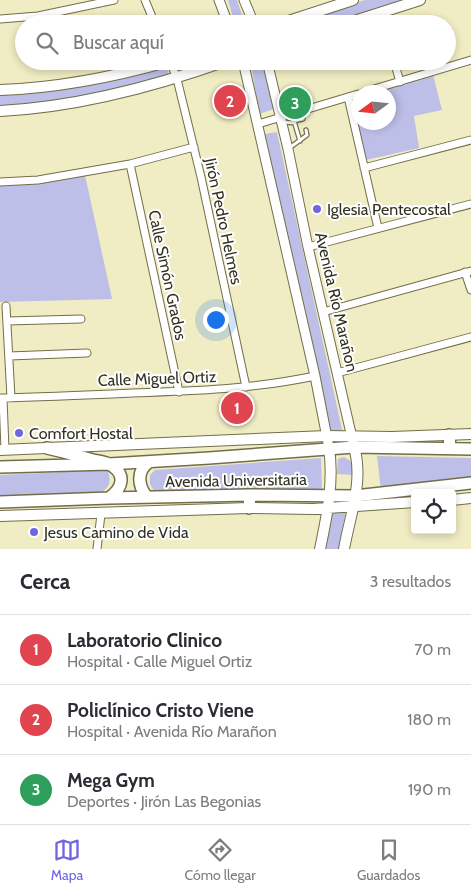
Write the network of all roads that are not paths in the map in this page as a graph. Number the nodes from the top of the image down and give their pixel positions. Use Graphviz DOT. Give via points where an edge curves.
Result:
graph roads {
  1 [pos="114,0"];
  2 [pos="145,0"];
  3 [pos="219,0"];
  4 [pos="244,0"];
  5 [pos="353,0"];
  6 [pos="420,0"];
  7 [pos="323,4"];
  8 [pos="380,13"];
  9 [pos="43,15"];
  10 [pos="151,15"];
  11 [pos="225,15"];
  12 [pos="250,15"];
  13 [pos="299,15"];
  14 [pos="374,15"];
  15 [pos="15,18"];
  16 [pos="0,19"];
  17 [pos="471,60"];
  18 [pos="456,65"];
  19 [pos="134,70"];
  20 [pos="173,70"];
  21 [pos="201,70"];
  22 [pos="245,70"];
  23 [pos="269,70"];
  24 [pos="397,70"];
  25 [pos="439,70"];
  26 [pos="176,79"];
  27 [pos="400,82"];
  28 [pos="389,85"];
  29 [pos="0,90"];
  30 [pos="351,96"];
  31 [pos="348,97"];
  32 [pos="0,111"];
  33 [pos="304,111"];
  34 [pos="283,118"];
  35 [pos="294,122"];
  36 [pos="258,124"];
  37 [pos="306,130"];
  38 [pos="471,140"];
  39 [pos="300,141"];
  40 [pos="194,147"];
  41 [pos="288,149"];
  42 [pos="130,164"];
  43 [pos="364,168"];
  44 [pos="0,182"];
  45 [pos="471,204"];
  46 [pos="378,228"];
  47 [pos="308,248"];
  48 [pos="468,272"];
  49 [pos="471,290"];
  50 [pos="6,306"];
  51 [pos="323,312"];
  52 [pos="81,319"];
  53 [pos="7,321"];
  54 [pos="471,337"];
  55 [pos="87,353"];
  56 [pos="9,356"];
  57 [pos="337,373"];
  58 [pos="315,376"];
  59 [pos="246,387"];
  60 [pos="179,392"];
  61 [pos="4,398"];
  62 [pos="471,434"];
  63 [pos="449,435"];
  64 [pos="327,436"];
  65 [pos="352,441"];
  66 [pos="47,448"];
  67 [pos="329,448"];
  68 [pos="450,448"];
  69 [pos="471,449"];
  70 [pos="3,450"];
  71 [pos="148,462"];
  72 [pos="109,464"];
  73 [pos="0,467"];
  74 [pos="469,483"];
  75 [pos="250,495"];
  76 [pos="329,496"];
  77 [pos="147,497"];
  78 [pos="108,498"];
  79 [pos="471,498"];
  80 [pos="456,500"];
  81 [pos="354,501"];
  82 [pos="0,502"];
  83 [pos="411,502"];
  84 [pos="249,508"];
  85 [pos="327,508"];
  86 [pos="101,514"];
  87 [pos="0,516"];
  88 [pos="97,549"];
  89 [pos="320,549"];
  90 [pos="344,549"];
  1 -- 9 [label="street"];
  2 -- 10 [label="street"];
  3 -- 11 [label="street"];
  4 -- 12 [label="street"];
  5 -- 7 [label="main road"];
  6 -- 8 [label="main road"];
  7 -- 13 [label="main road"];
  8 -- 14 [label="main road"];
  15 -- 16 [label="street"];
  17 -- 18 [label="street"];
  19 -- 29 [label="main road" via="57,86"];
  20 -- 26 [label="street, Jirón Pedro Helmes"];
  21 -- 26 [label="main road"];
  22 -- 36 [label="street"];
  23 -- 34 [label="street, Avenida Río Marañon"];
  24 -- 27 [label="street"];
  25 -- 27 [label="street"];
  26 -- 32 [label="main road" via="83,101"];
  26 -- 40 [label="street, Jirón Pedro Helmes"];
  27 -- 28 [label="street"];
  30 -- 31 [label="street"];
  31 -- 33 [label="street"];
  31 -- 43 [label="street"];
  33 -- 34 [label="street"];
  33 -- 35 [label="lane" via="303,121"];
  34 -- 35 [label="lane"];
  34 -- 35 [label="lane"];
  34 -- 36 [label="street"];
  34 -- 41 [label="street, Avenida Río Marañon"];
  35 -- 39 [label="lane"];
  36 -- 58 [label="street"];
  37 -- 39 [label="lane" via="307,135"];
  38 -- 43 [label="street"];
  39 -- 41 [label="lane"];
  40 -- 42 [label="street"];
  40 -- 59 [label="street, Jirón Pedro Helmes"];
  41 -- 47 [label="street, Avenida Río Marañon"];
  42 -- 44 [label="street" via="38,180"];
  42 -- 60 [label="street, Calle Simón Grados"];
  43 -- 46 [label="street"];
  45 -- 46 [label="street"];
  46 -- 47 [label="street"];
  47 -- 51 [label="street, Avenida Río Marañon"];
  48 -- 49 [label="street"];
  48 -- 51 [label="street"];
  50 -- 53 [label="street"];
  51 -- 57 [label="street, Avenida Río Marañon"];
  52 -- 53 [label="street"];
  53 -- 56 [label="street"];
  54 -- 57 [label="street"];
  55 -- 56 [label="street"];
  56 -- 61 [label="street"];
  57 -- 65 [label="street, Avenida Río Marañon"];
  58 -- 59 [label="street, Calle Miguel Ortiz"];
  58 -- 64 [label="street"];
  59 -- 60 [label="street, Calle Miguel Ortiz"];
  60 -- 61 [label="street, Calle Miguel Ortiz"];
  61 -- 70 [label="street"];
  62 -- 63 [label="main road, Avenida Universitaria"];
  63 -- 65 [label="main road, Avenida Universitaria"];
  63 -- 68 [label="main road"];
  64 -- 65 [label="main road, Avenida Universitaria"];
  64 -- 66 [label="main road, Avenida Universitaria"];
  64 -- 67 [label="street"];
  65 -- 67 [label="main road, Avenida Universitaria"];
  65 -- 68 [label="main road, Avenida Universitaria"];
  65 -- 81 [label="main road, Avenida Río Marañon" via="358,473"];
  66 -- 70 [label="main road, Avenida Universitaria"];
  66 -- 72 [label="main road"];
  67 -- 71 [label="main road, Avenida Universitaria"];
  67 -- 76 [label="main road" via="332,466"];
  68 -- 69 [label="main road, Avenida Universitaria"];
  71 -- 72 [label="main road, Avenida Universitaria"];
  71 -- 77 [label="main road" via="140,476 140,485"];
  72 -- 73 [label="main road, Avenida Universitaria"];
  72 -- 78 [label="main road" via="120,474 121,486"];
  74 -- 81 [label="main road, Avenida Universitaria"];
  75 -- 76 [label="main road, Avenida Universitaria"];
  75 -- 77 [label="main road, Avenida Universitaria"];
  75 -- 84 [label="main road"];
  76 -- 81 [label="main road, Avenida Universitaria"];
  76 -- 85 [label="main road"];
  77 -- 78 [label="main road, Avenida Universitaria"];
  78 -- 82 [label="main road, Avenida Universitaria"];
  79 -- 80 [label="main road"];
  81 -- 83 [label="main road, Avenida Universitaria"];
  81 -- 85 [label="main road, Avenida Universitaria"];
  81 -- 90 [label="main road, Avenida Río Marañon"];
  84 -- 85 [label="main road, Avenida Universitaria"];
  84 -- 86 [label="main road, Avenida Universitaria"];
  85 -- 89 [label="main road"];
  86 -- 87 [label="main road, Avenida Universitaria"];
  86 -- 88 [label="street"];
}
